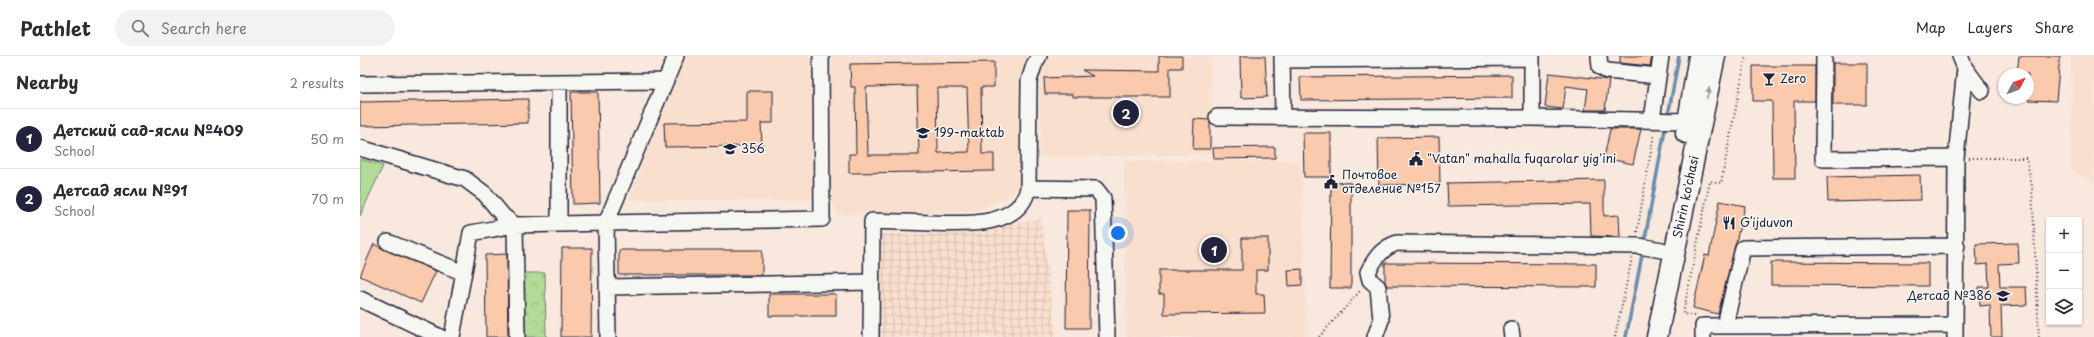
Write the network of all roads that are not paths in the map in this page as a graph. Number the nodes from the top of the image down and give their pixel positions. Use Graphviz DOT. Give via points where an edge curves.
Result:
graph roads {
  1 [pos="676,56"];
  2 [pos="821,56"];
  3 [pos="1039,56"];
  4 [pos="1599,56"];
  5 [pos="1661,56"];
  6 [pos="1699,56"];
  7 [pos="1715,56"];
  8 [pos="1824,56"];
  9 [pos="1532,57"];
  10 [pos="1282,58"];
  11 [pos="1962,62"];
  12 [pos="1658,76"];
  13 [pos="665,81"];
  14 [pos="560,82"];
  15 [pos="360,84"];
  16 [pos="1982,91"];
  17 [pos="1283,117"];
  18 [pos="1217,118"];
  19 [pos="1532,118"];
  20 [pos="1654,120"];
  21 [pos="1695,122"];
  22 [pos="360,148"];
  23 [pos="1956,158"];
  24 [pos="1028,188"];
  25 [pos="606,223"];
  26 [pos="559,224"];
  27 [pos="515,225"];
  28 [pos="388,242"];
  29 [pos="1957,246"];
  30 [pos="1646,247"];
  31 [pos="464,273"];
  32 [pos="870,282"];
  33 [pos="607,287"];
  34 [pos="360,298"];
  35 [pos="1725,325"];
  36 [pos="1955,331"];
  37 [pos="440,337"];
  38 [pos="452,337"];
  39 [pos="517,337"];
  40 [pos="608,337"];
  41 [pos="871,337"];
  42 [pos="1107,337"];
  43 [pos="1375,337"];
  44 [pos="1644,337"];
  45 [pos="1657,337"];
  46 [pos="1703,337"];
  1 -- 13 [label="lane"];
  2 -- 25 [label="lane" via="822,219"];
  3 -- 24 [label="lane" via="1029,81"];
  4 -- 12 [label="lane" via="1600,66 1607,71"];
  5 -- 12 [label="lane"];
  6 -- 21 [label="main road, Shirin ko'chasi"];
  21 -- 7 [label="main road, Shirin ko'chasi, one-way"];
  8 -- 23 [label="lane" via="1824,159"];
  9 -- 10 [label="lane"];
  9 -- 19 [label="lane"];
  10 -- 17 [label="lane"];
  11 -- 16 [label="lane"];
  11 -- 23 [label="lane"];
  12 -- 20 [label="lane"];
  13 -- 14 [label="lane"];
  13 -- 25 [label="lane"];
  14 -- 15 [label="lane"];
  14 -- 26 [label="lane"];
  17 -- 18 [label="lane"];
  17 -- 19 [label="lane"];
  19 -- 20 [label="lane"];
  20 -- 21 [label="lane"];
  21 -- 30 [label="main road, Shirin ko'chasi"];
  21 -- 45 [label="main road, Shirin ko'chasi"];
  22 -- 27 [label="lane" via="465,179"];
  23 -- 29 [label="lane"];
  24 -- 32 [label="lane" via="1026,198 1012,212 985,222 872,221"];
  24 -- 42 [label="lane" via="1096,189 1103,198"];
  25 -- 26 [label="lane"];
  25 -- 33 [label="lane"];
  26 -- 27 [label="lane"];
  27 -- 31 [label="lane" via="471,233"];
  27 -- 39 [label="lane"];
  28 -- 31 [label="lane"];
  29 -- 35 [label="lane" via="1743,248"];
  29 -- 36 [label="lane"];
  30 -- 43 [label="lane" via="1397,243 1386,248 1372,263 1368,272 1370,280 1378,288 1381,320"];
  30 -- 44 [label="main road, Shirin ko'chasi"];
  31 -- 38 [label="lane"];
  32 -- 33 [label="lane"];
  32 -- 41 [label="lane"];
  33 -- 40 [label="lane"];
  34 -- 37 [label="lane"];
  35 -- 36 [label="lane"];
  35 -- 46 [label="lane" via="1702,326"];
}
